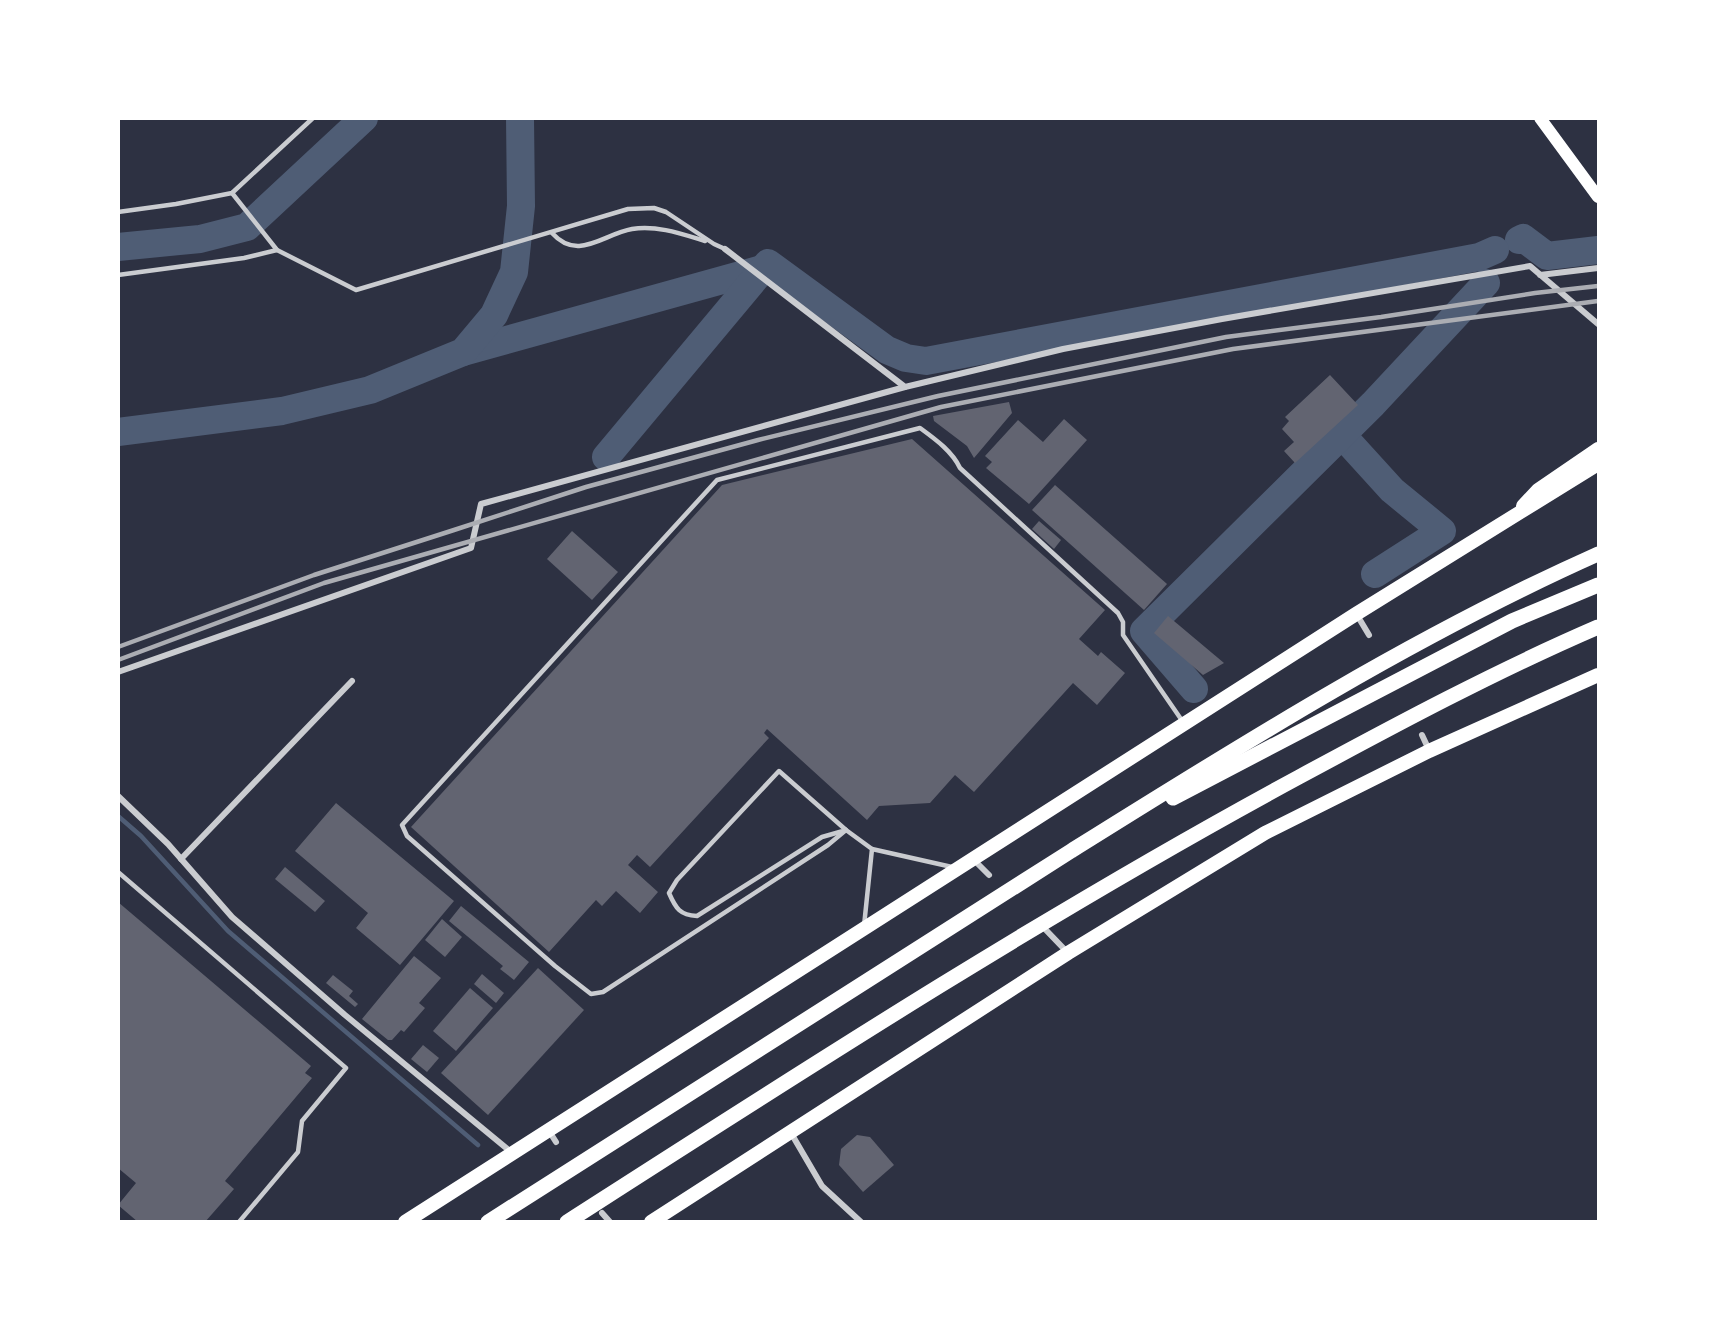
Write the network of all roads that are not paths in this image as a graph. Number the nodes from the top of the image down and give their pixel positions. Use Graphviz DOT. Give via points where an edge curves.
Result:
graph roads {
  1 [pos="313,118"];
  2 [pos="1540,118"];
  3 [pos="232,192"];
  4 [pos="1599,197"];
  5 [pos="118,212"];
  6 [pos="552,233"];
  7 [pos="714,244"];
  8 [pos="725,249"];
  9 [pos="277,250"];
  10 [pos="1599,268"];
  11 [pos="118,275"];
  12 [pos="1540,275"];
  13 [pos="1599,324"];
  14 [pos="905,387"];
  15 [pos="1599,449"];
  16 [pos="1599,464"];
  17 [pos="1509,520"];
  18 [pos="1599,554"];
  19 [pos="1599,585"];
  20 [pos="1356,614"];
  21 [pos="1599,627"];
  22 [pos="1369,635"];
  23 [pos="118,672"];
  24 [pos="1599,675"];
  25 [pos="352,681"];
  26 [pos="1185,724"];
  27 [pos="1422,735"];
  28 [pos="1429,751"];
  29 [pos="118,796"];
  30 [pos="846,830"];
  31 [pos="872,849"];
  32 [pos="181,859"];
  33 [pos="973,859"];
  34 [pos="958,868"];
  35 [pos="118,872"];
  36 [pos="989,875"];
  37 [pos="864,928"];
  38 [pos="1045,929"];
  39 [pos="1068,953"];
  40 [pos="901,957"];
  41 [pos="791,1133"];
  42 [pos="512,1153"];
  43 [pos="602,1213"];
  44 [pos="239,1221"];
  45 [pos="405,1221"];
  46 [pos="488,1221"];
  47 [pos="567,1221"];
  48 [pos="609,1221"];
  49 [pos="651,1221"];
  50 [pos="861,1221"];
  1 -- 3 [label="lane"];
  2 -- 4 [label="main road"];
  3 -- 5 [label="lane"];
  3 -- 9 [label="lane"];
  6 -- 7 [label="lane" via="570,247 632,229 659,229"];
  6 -- 7 [label="lane" via="628,209 654,208"];
  6 -- 9 [label="lane" via="356,290"];
  7 -- 8 [label="lane"];
  8 -- 14 [label="street"];
  9 -- 11 [label="lane"];
  10 -- 12 [label="street"];
  12 -- 13 [label="street"];
  12 -- 14 [label="street" via="1530,266 1222,319 1063,349"];
  14 -- 23 [label="street" via="482,504 471,548"];
  15 -- 17 [label="highway" via="1538,490"];
  16 -- 17 [label="highway"];
  17 -- 20 [label="highway"];
  18 -- 40 [label="highway" via="1536,582 1335,690"];
  19 -- 40 [label="highway" via="1512,621 1221,772 1083,847"];
  20 -- 22 [label="street"];
  20 -- 26 [label="highway"];
  21 -- 47 [label="highway" via="1541,651 1384,731 1071,905"];
  24 -- 28 [label="highway"];
  25 -- 32 [label="street"];
  26 -- 30 [label="lane" via="1123,634 1118,613 920,428 717,480 402,825 407,836 591,994 603,992"];
  26 -- 33 [label="highway"];
  27 -- 28 [label="street"];
  28 -- 39 [label="highway" via="1265,833"];
  29 -- 32 [label="street"];
  30 -- 30 [label="lane" via="779,771 669,893 685,915 697,916 822,837"];
  30 -- 31 [label="lane"];
  31 -- 34 [label="lane"];
  31 -- 37 [label="lane"];
  32 -- 42 [label="street" via="232,917"];
  33 -- 34 [label="highway"];
  33 -- 36 [label="street"];
  34 -- 37 [label="highway"];
  35 -- 44 [label="lane" via="346,1068 302,1121 298,1152"];
  37 -- 42 [label="highway" via="552,1137"];
  38 -- 39 [label="street"];
  39 -- 41 [label="highway"];
  40 -- 46 [label="highway"];
  41 -- 49 [label="highway"];
  41 -- 50 [label="street" via="822,1186"];
  42 -- 45 [label="highway"];
  43 -- 48 [label="street"];
}
